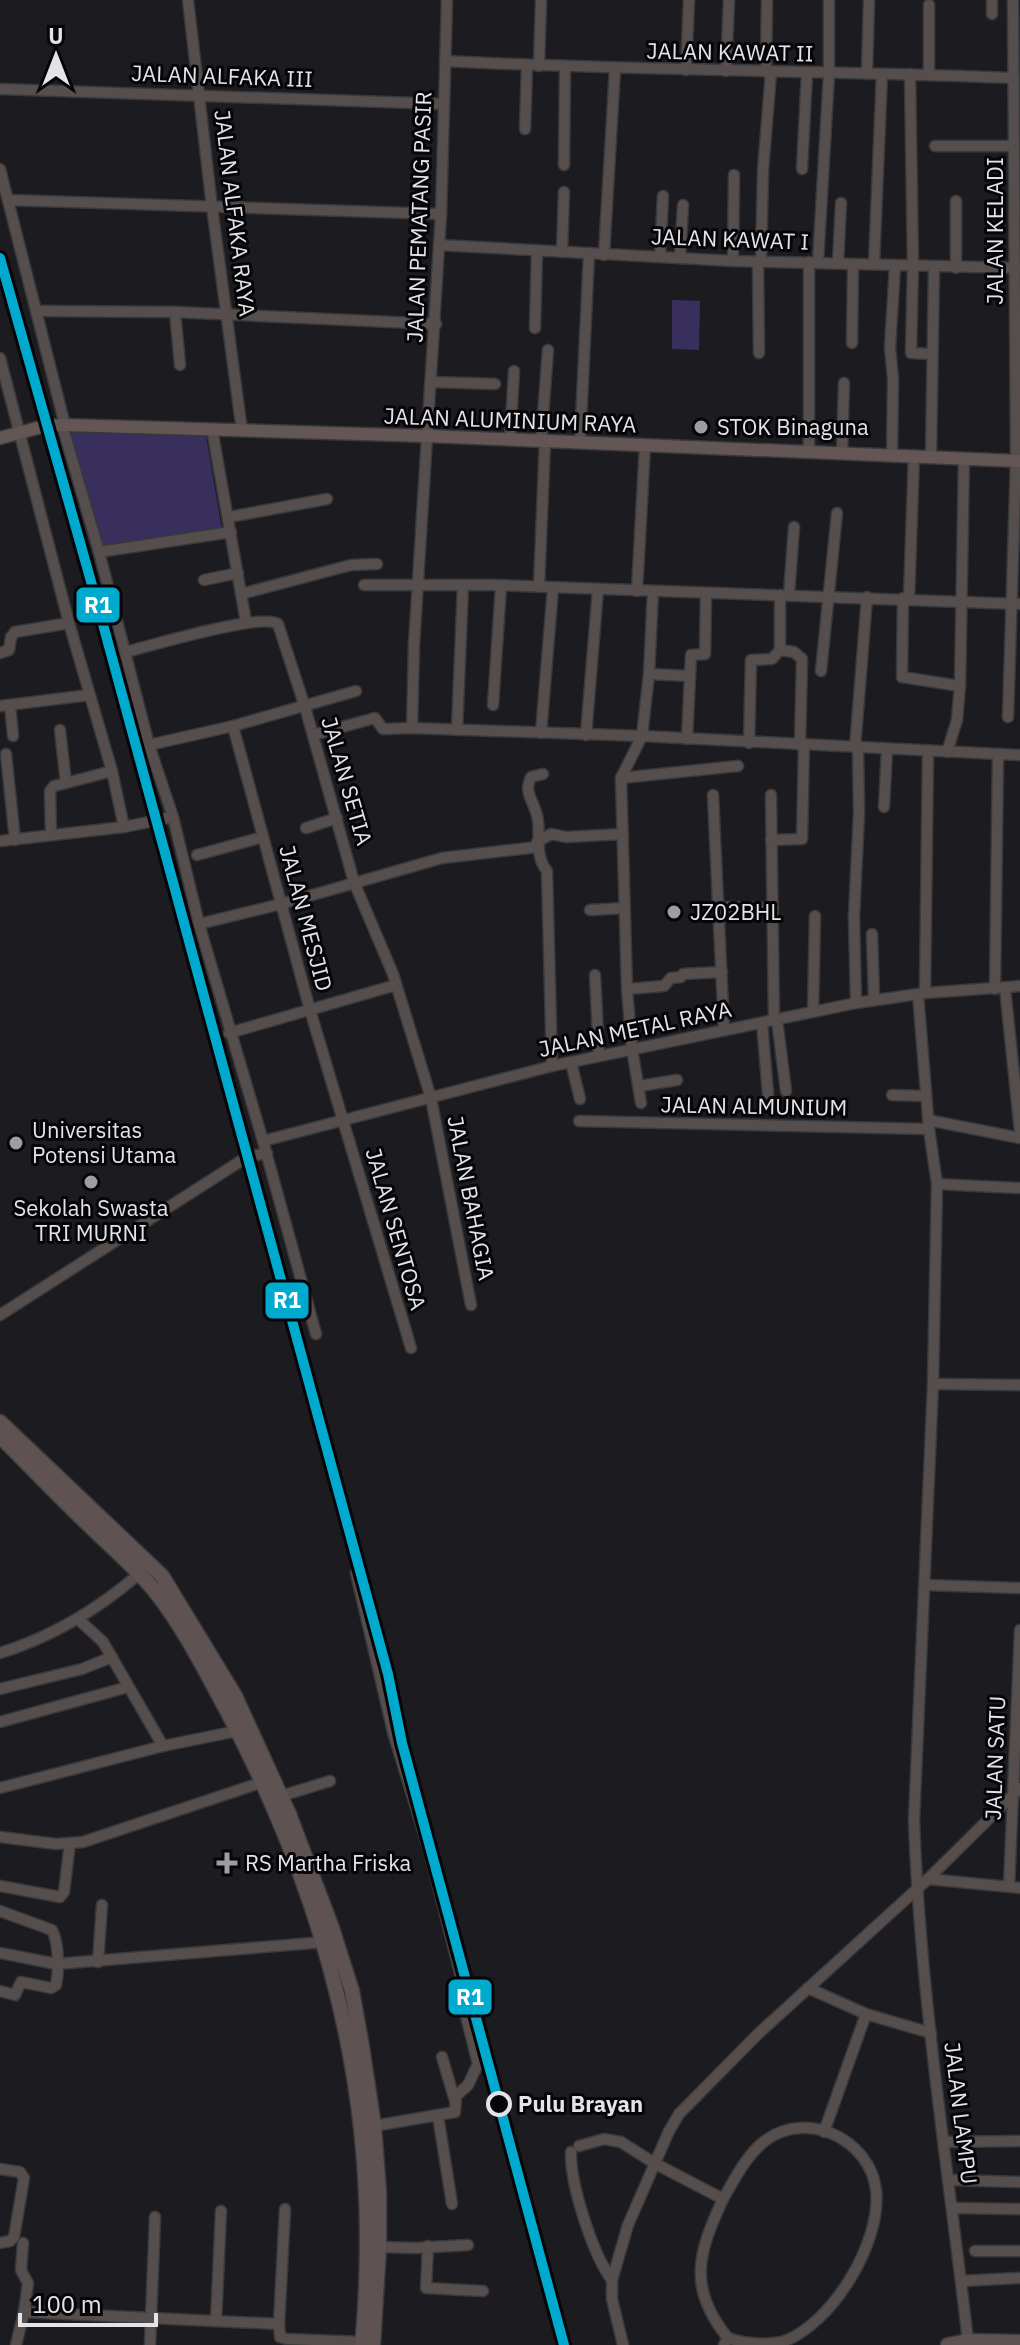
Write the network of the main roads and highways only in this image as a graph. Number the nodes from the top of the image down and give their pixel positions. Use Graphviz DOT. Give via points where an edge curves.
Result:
graph roads {
  1 [pos="0,438"];
  2 [pos="1018,461"];
  3 [pos="0,1422"];
  4 [pos="0,1436"];
  5 [pos="1020,2342"];
  6 [pos="366,2344"];
  7 [pos="948,2345"];
  1 -- 2 [label="main road, JALAN ALUMINIUM RAYA" via="64,425"];
  3 -- 6 [label="highway" via="162,1576 235,1696 281,1796 352,1991 374,2126 379,2247"];
  4 -- 6 [label="highway" via="157,1593 188,1639 263,1782 305,1885 347,2036 361,2126 367,2193"];
  5 -- 7 [label="highway"];
}
